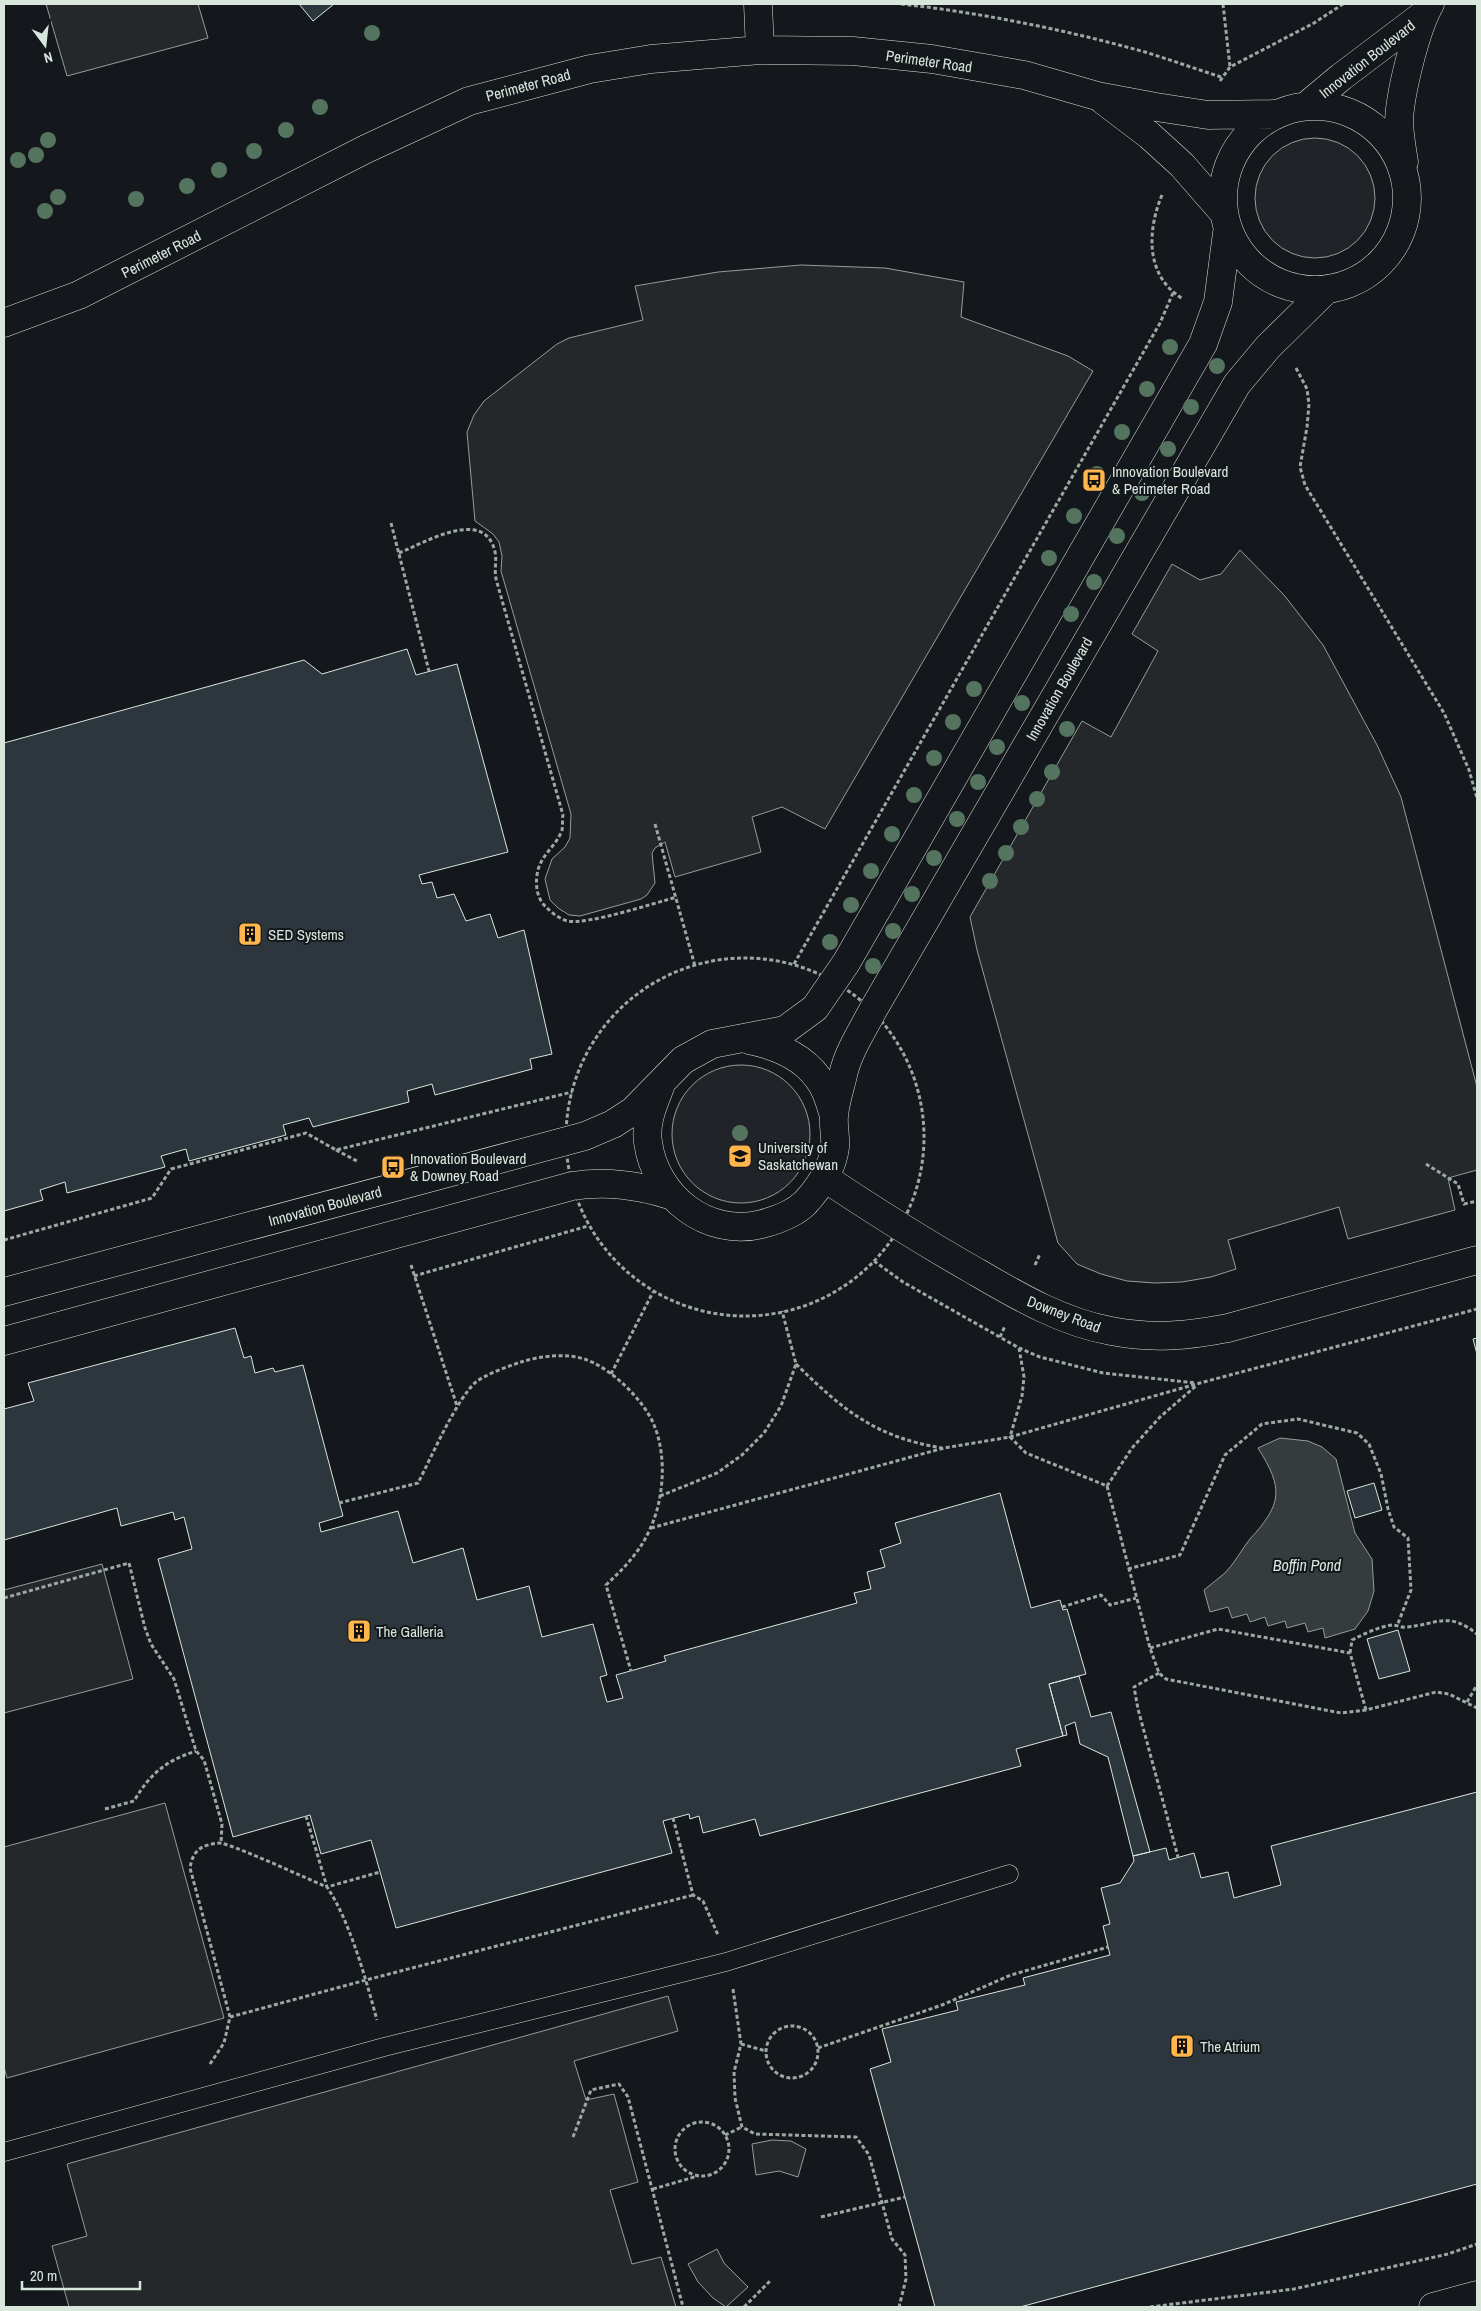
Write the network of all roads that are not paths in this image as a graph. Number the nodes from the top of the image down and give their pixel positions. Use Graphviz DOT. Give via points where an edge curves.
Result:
graph roads {
  1 [pos="758,4"];
  2 [pos="1426,9"];
  3 [pos="760,50"];
  4 [pos="1098,96"];
  5 [pos="1311,102"];
  6 [pos="1273,114"];
  7 [pos="1405,176"];
  8 [pos="1225,222"];
  9 [pos="1327,290"];
  10 [pos="4,323"];
  11 [pos="743,1039"];
  12 [pos="662,1084"];
  13 [pos="834,1116"];
  14 [pos="824,1178"];
  15 [pos="670,1195"];
  16 [pos="1477,1260"];
  17 [pos="4,1292"];
  18 [pos="4,1341"];
  19 [pos="1008,1874"];
  20 [pos="4,2152"];
  21 [pos="1477,2295"];
  22 [pos="1433,2307"];
  1 -- 3 [label="street"];
  2 -- 5 [label="street, Innovation Boulevard"];
  2 -- 7 [label="street, Innovation Boulevard" via="1403,89 1399,123"];
  3 -- 4 [label="street, Perimeter Road" via="853,52 932,59 1024,75"];
  3 -- 10 [label="street, Perimeter Road" via="651,59 590,69 469,101 366,149 79,295"];
  4 -- 6 [label="street, Perimeter Road" via="1208,115"];
  4 -- 8 [label="street, Perimeter Road" via="1182,165"];
  5 -- 6 [label="street"];
  5 -- 7 [label="street" via="1343,107 1372,123 1393,146"];
  6 -- 8 [label="street, Innovation Boulevard" via="1250,136 1236,156 1226,180"];
  7 -- 9 [label="street, Innovation Boulevard" via="1407,208 1397,239 1380,263 1356,281"];
  8 -- 9 [label="street, Perimeter Road" via="1244,261 1268,280 1297,289"];
  8 -- 11 [label="street, Innovation Boulevard" via="1218,302 1203,344 834,982 815,1008 785,1030"];
  9 -- 13 [label="street, Innovation Boulevard" via="1268,347 1237,384 873,1010 844,1073"];
  11 -- 12 [label="street, Innovation Boulevard" via="712,1044 683,1060"];
  11 -- 13 [label="street, Innovation Boulevard" via="775,1045 802,1062 823,1086"];
  12 -- 15 [label="street, Innovation Boulevard" via="650,1111 648,1141 654,1170"];
  12 -- 17 [label="street, Innovation Boulevard" via="634,1112 585,1136"];
  13 -- 14 [label="street, Innovation Boulevard" via="835,1148"];
  14 -- 15 [label="street, Innovation Boulevard" via="804,1204 779,1220 751,1227 721,1226 693,1214"];
  14 -- 16 [label="street, Downey Road" via="900,1228 1041,1307 1102,1329 1148,1335 1186,1336 1228,1328"];
  15 -- 18 [label="street, Innovation Boulevard" via="618,1184 594,1182 572,1186"];
  19 -- 20 [label="lane" via="726,1962 384,2047"];
  21 -- 22 [label="street"];
}
